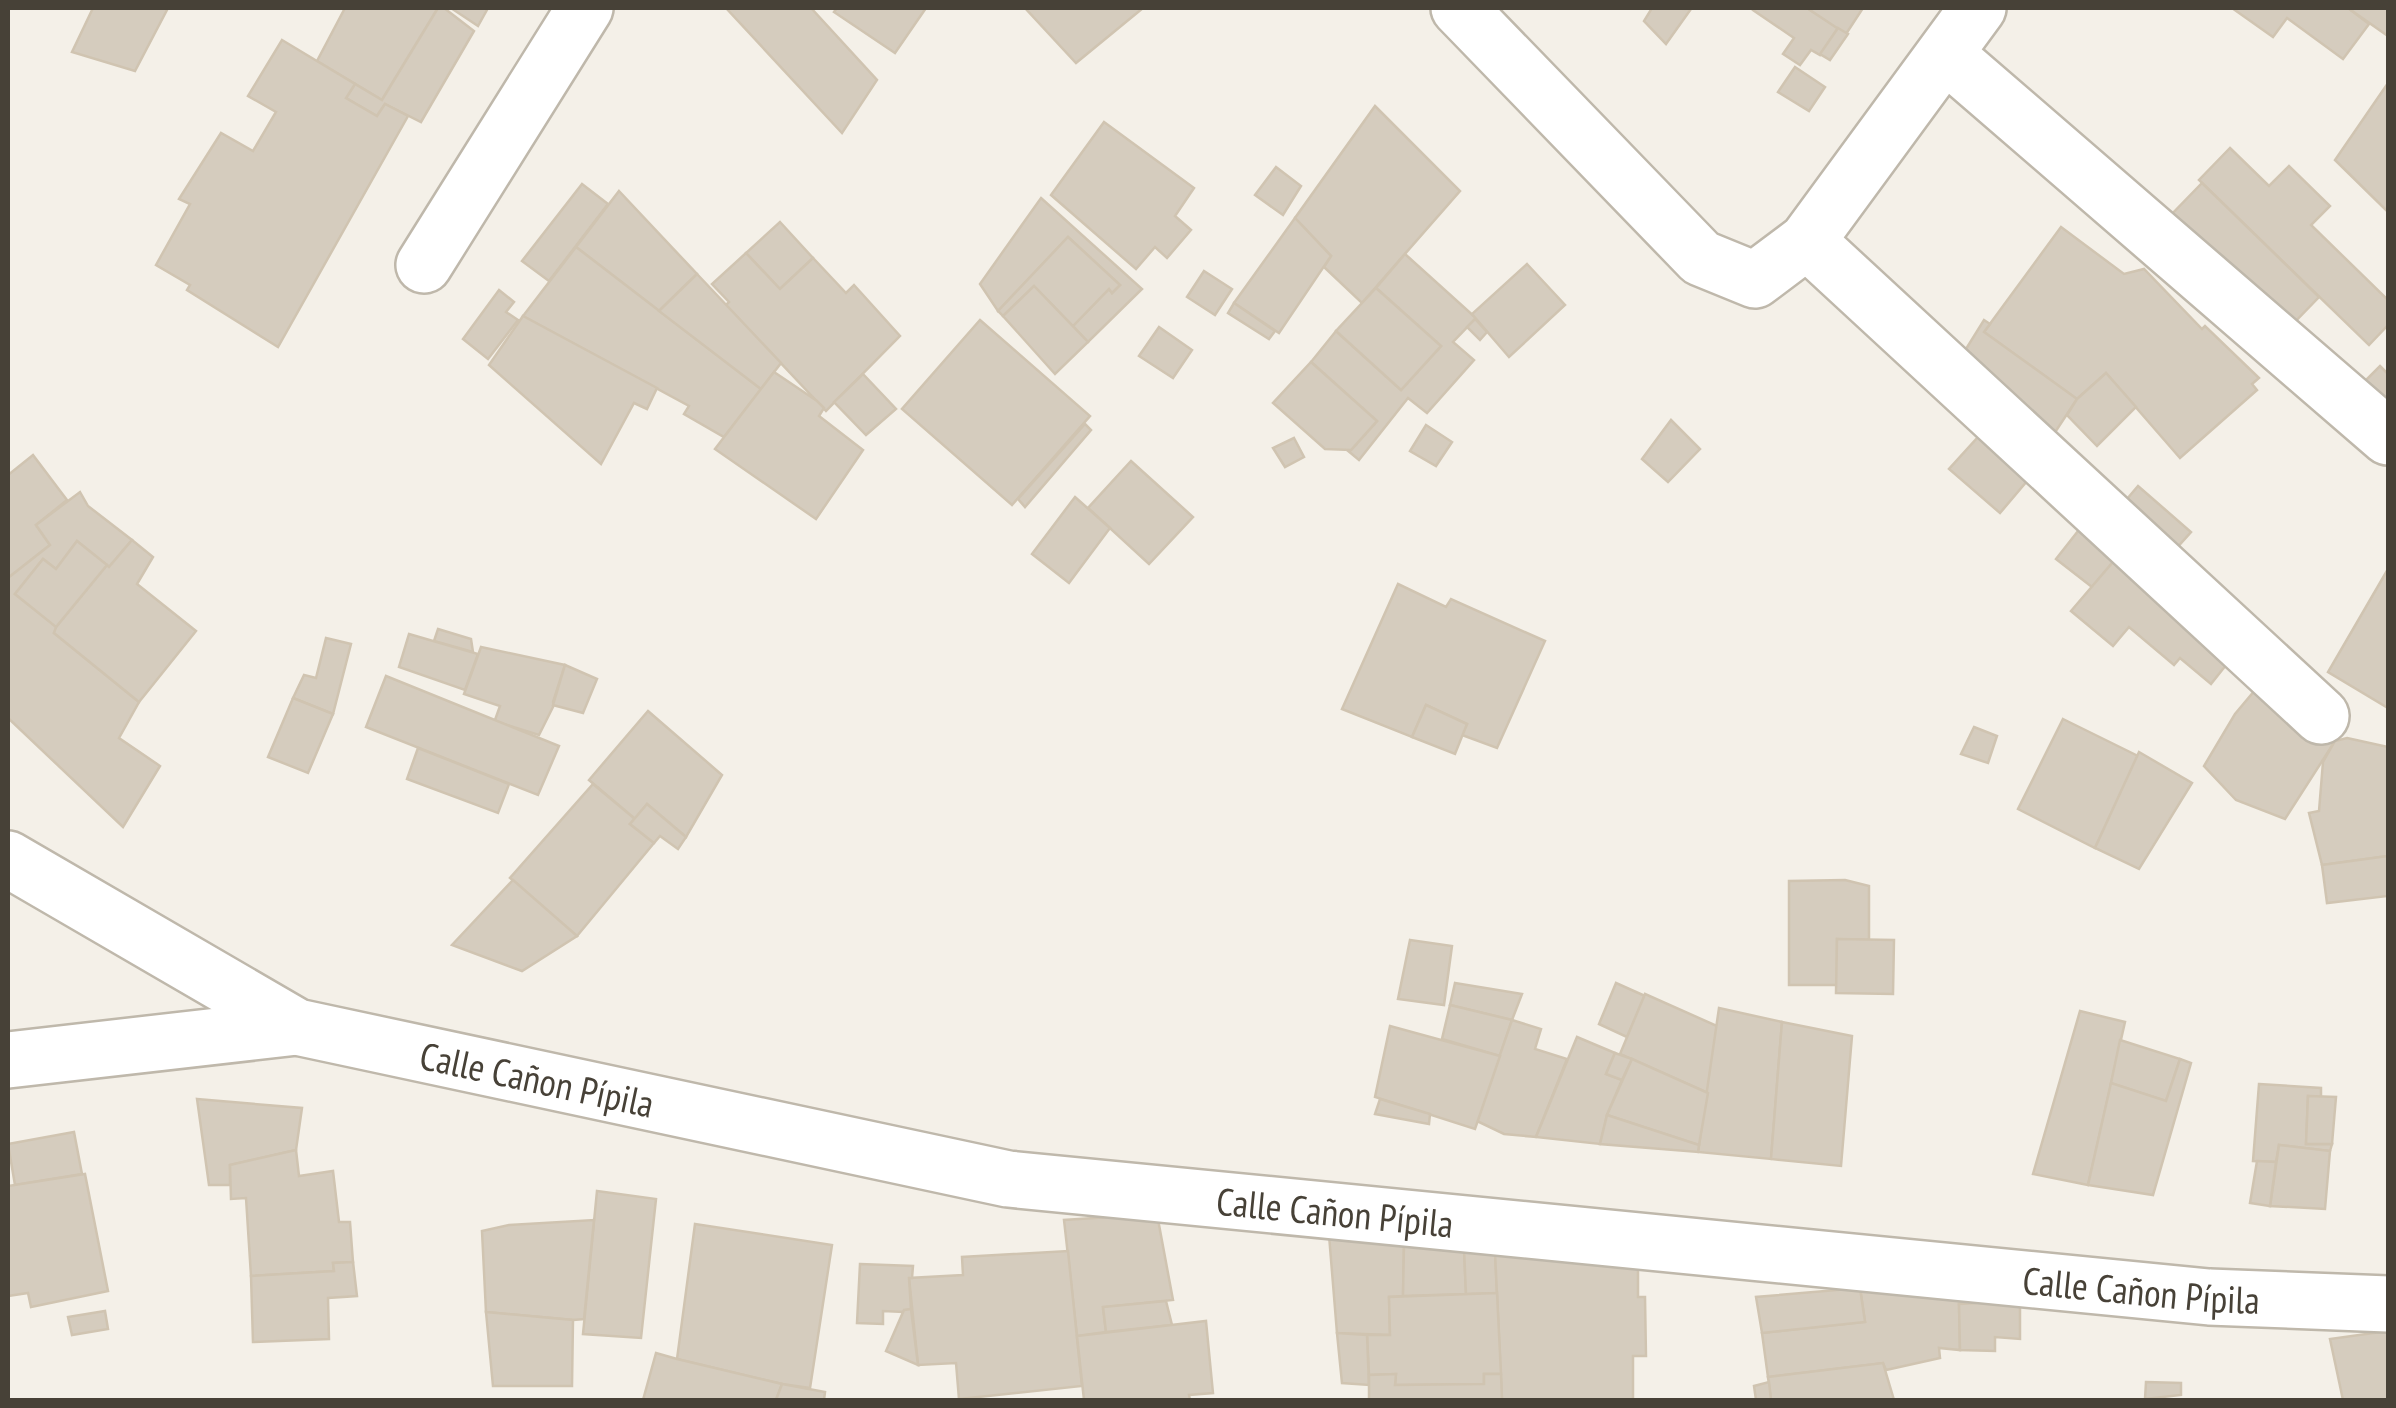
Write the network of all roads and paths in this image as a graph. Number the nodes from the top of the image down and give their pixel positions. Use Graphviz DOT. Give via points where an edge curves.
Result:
graph roads {
  1 [pos="585,8"];
  2 [pos="1459,8"];
  3 [pos="1978,8"];
  4 [pos="1945,54"];
  5 [pos="1807,242"];
  6 [pos="424,265"];
  7 [pos="2388,437"];
  8 [pos="2321,716"];
  9 [pos="8,860"];
  10 [pos="297,1027"];
  11 [pos="8,1060"];
  12 [pos="2388,1304"];
  1 -- 6 [label="street"];
  2 -- 5 [label="street" via="1701,258 1755,280"];
  3 -- 4 [label="street"];
  4 -- 5 [label="street"];
  4 -- 7 [label="street"];
  5 -- 8 [label="street"];
  9 -- 10 [label="street, Calle Cañon Pípila"];
  10 -- 11 [label="street, Calle Cañon Pípila"];
  10 -- 12 [label="street, Calle Cañon Pípila" via="1008,1179 2209,1297"];
}
